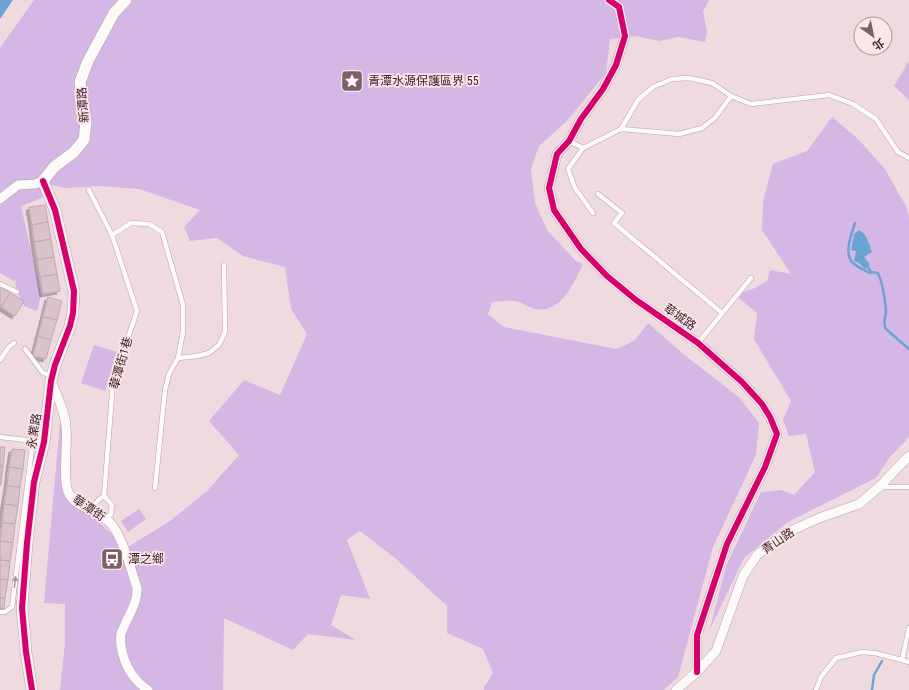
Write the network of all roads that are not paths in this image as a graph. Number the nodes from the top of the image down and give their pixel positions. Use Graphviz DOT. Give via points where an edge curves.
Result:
graph roads {
  1 [pos="126,0"];
  2 [pos="609,0"];
  3 [pos="731,96"];
  4 [pos="621,129"];
  5 [pos="569,141"];
  6 [pos="583,148"];
  7 [pos="909,158"];
  8 [pos="43,182"];
  9 [pos="89,190"];
  10 [pos="598,194"];
  11 [pos="0,199"];
  12 [pos="594,214"];
  13 [pos="112,235"];
  14 [pos="224,265"];
  15 [pos="751,278"];
  16 [pos="0,284"];
  17 [pos="17,292"];
  18 [pos="722,313"];
  19 [pos="698,342"];
  20 [pos="14,343"];
  21 [pos="25,349"];
  22 [pos="178,358"];
  23 [pos="0,360"];
  24 [pos="51,378"];
  25 [pos="0,437"];
  26 [pos="32,440"];
  27 [pos="44,442"];
  28 [pos="909,456"];
  29 [pos="879,487"];
  30 [pos="909,487"];
  31 [pos="155,488"];
  32 [pos="104,496"];
  33 [pos="92,512"];
  34 [pos="107,519"];
  35 [pos="0,612"];
  36 [pos="909,628"];
  37 [pos="902,660"];
  38 [pos="909,662"];
  39 [pos="697,672"];
  40 [pos="32,690"];
  41 [pos="148,690"];
  42 [pos="676,690"];
  43 [pos="816,690"];
  1 -- 8 [label="street, 新潭路" via="114,13 88,61 80,82 86,122 84,140 74,152 54,167"];
  2 -- 5 [label="street, 華城路" via="619,7 625,36 616,65"];
  3 -- 4 [label="lane" via="715,118 702,128 679,134"];
  3 -- 4 [label="lane" via="712,83 689,78 672,79 653,87 638,100"];
  3 -- 7 [label="lane" via="751,104 829,95 853,104 876,119 898,152"];
  4 -- 6 [label="lane"];
  5 -- 6 [label="lane"];
  5 -- 19 [label="street, 華城路" via="556,154 554,163 549,188 554,210 581,249 607,276 636,300"];
  6 -- 12 [label="lane" via="568,170 575,188"];
  8 -- 11 [label="street" via="18,184"];
  8 -- 24 [label="street, 永業路" via="55,210 74,291 70,326"];
  9 -- 13 [label="lane, 華潭街1巷"];
  10 -- 18 [label="lane" via="622,213 614,223"];
  13 -- 22 [label="lane" via="131,223 149,224 162,232 183,305 183,332"];
  13 -- 32 [label="lane, 華潭街1巷" via="138,311 113,382"];
  14 -- 22 [label="lane" via="225,332 219,345 209,354"];
  15 -- 18 [label="lane"];
  16 -- 17 [label="lane"];
  18 -- 19 [label="lane"];
  19 -- 39 [label="street, 華城路" via="762,404 777,434 765,467 727,544 697,635"];
  20 -- 23 [label="lane"];
  21 -- 24 [label="lane" via="43,373"];
  22 -- 31 [label="lane" via="169,374 165,390"];
  24 -- 27 [label="street, 永業路"];
  24 -- 33 [label="street, 華潭街" via="66,427 65,477 68,493"];
  25 -- 26 [label="lane"];
  26 -- 27 [label="lane"];
  35 -- 26 [label="lane, one-way" via="12,607"];
  27 -- 40 [label="street, 永業路" via="34,482 22,608"];
  28 -- 29 [label="street, 青山路"];
  29 -- 30 [label="lane"];
  29 -- 39 [label="street, 青山路" via="859,504 784,534 757,555 743,576 716,651"];
  32 -- 33 [label="lane" via="94,504"];
  32 -- 34 [label="lane, 華潭街1巷" via="112,505 111,514"];
  33 -- 34 [label="street, 華潭街"];
  34 -- 41 [label="street, 華潭街" via="118,531 138,596 120,636 123,658 141,686"];
  36 -- 37 [label="lane"];
  37 -- 38 [label="lane"];
  37 -- 43 [label="lane" via="862,652 836,658 821,676"];
  39 -- 42 [label="street"];
}
